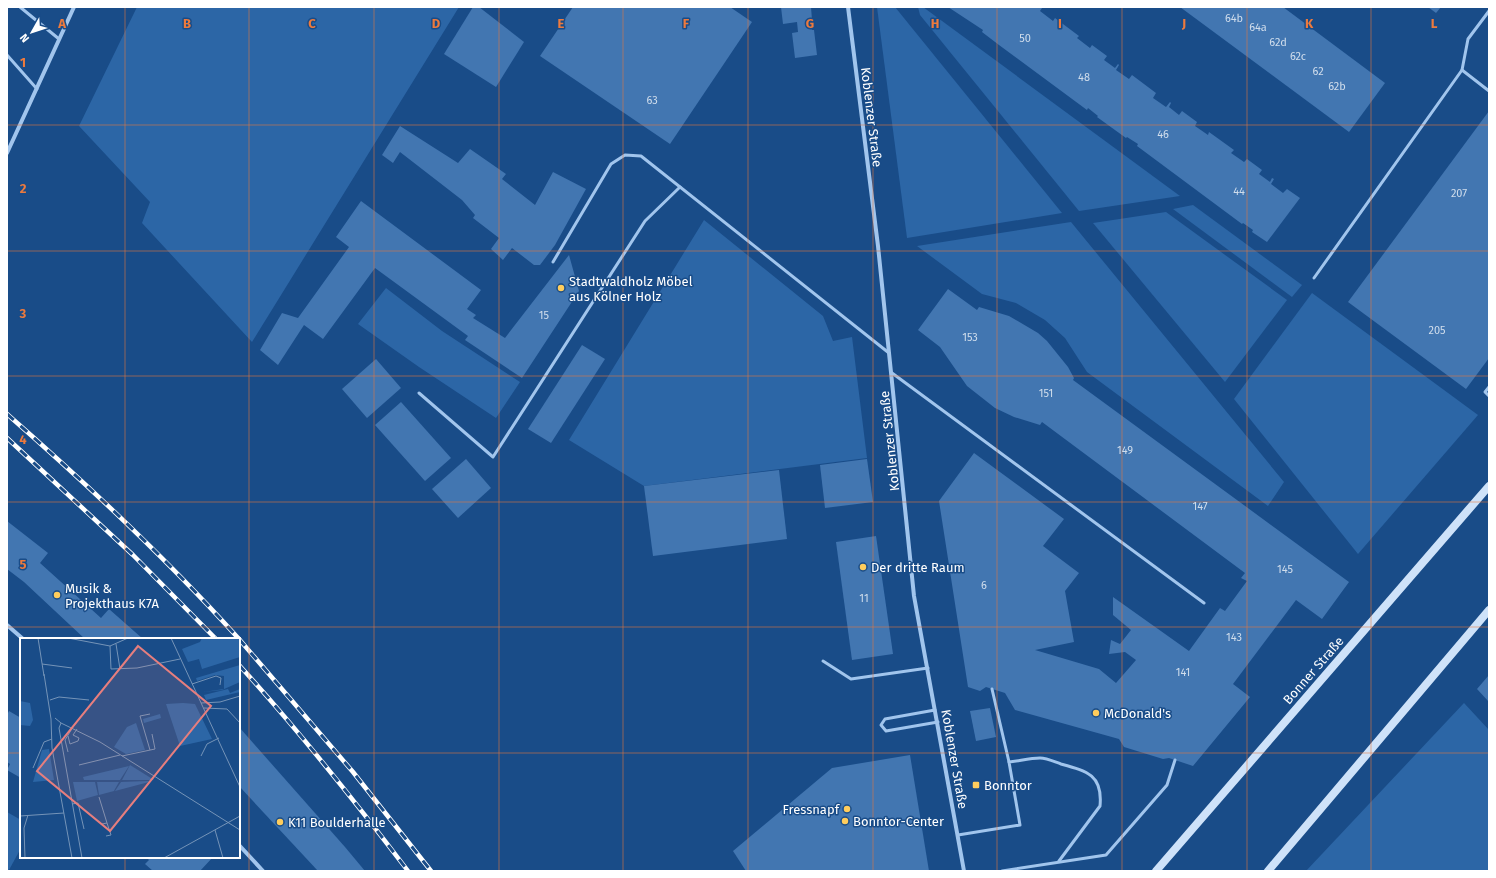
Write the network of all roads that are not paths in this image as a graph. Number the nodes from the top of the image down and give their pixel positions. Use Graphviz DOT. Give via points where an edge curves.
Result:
graph roads {
  1 [pos="20,7"];
  2 [pos="74,7"];
  3 [pos="848,7"];
  4 [pos="1489,11"];
  5 [pos="59,39"];
  6 [pos="7,55"];
  7 [pos="1462,70"];
  8 [pos="37,89"];
  9 [pos="1489,91"];
  10 [pos="7,153"];
  11 [pos="680,187"];
  12 [pos="553,262"];
  13 [pos="1314,278"];
  14 [pos="890,354"];
  15 [pos="892,373"];
  16 [pos="1489,387"];
  17 [pos="420,392"];
  18 [pos="1489,396"];
  19 [pos="1489,486"];
  20 [pos="1204,603"];
  21 [pos="1489,610"];
  22 [pos="7,625"];
  23 [pos="22,638"];
  24 [pos="822,661"];
  25 [pos="928,668"];
  26 [pos="992,689"];
  27 [pos="936,710"];
  28 [pos="938,722"];
  29 [pos="1175,760"];
  30 [pos="1009,762"];
  31 [pos="958,835"];
  32 [pos="240,846"];
  33 [pos="1059,861"];
  34 [pos="263,871"];
  35 [pos="964,871"];
  36 [pos="1002,871"];
  37 [pos="1156,871"];
  38 [pos="1268,871"];
  1 -- 5 [label="lane"];
  2 -- 5 [label="street"];
  3 -- 14 [label="street, Koblenzer Straße"];
  4 -- 7 [label="lane" via="1468,39"];
  5 -- 8 [label="street"];
  6 -- 8 [label="lane"];
  7 -- 9 [label="lane"];
  7 -- 13 [label="lane"];
  8 -- 10 [label="street"];
  11 -- 12 [label="lane" via="641,156 625,155 611,164"];
  11 -- 14 [label="lane"];
  11 -- 17 [label="lane" via="645,220 493,458"];
  14 -- 15 [label="street, Koblenzer Straße"];
  15 -- 20 [label="lane"];
  15 -- 25 [label="street, Koblenzer Straße" via="914,596"];
  16 -- 18 [label="lane" via="1485,392"];
  19 -- 37 [label="main road, Bonner Straße"];
  21 -- 38 [label="main road"];
  22 -- 23 [label="street"];
  24 -- 25 [label="lane" via="851,679"];
  25 -- 27 [label="street, Koblenzer Straße"];
  26 -- 30 [label="lane"];
  27 -- 28 [label="street, Koblenzer Straße"];
  27 -- 28 [label="lane" via="885,719 881,726 886,731"];
  28 -- 31 [label="street, Koblenzer Straße"];
  29 -- 33 [label="lane" via="1167,785 1106,855"];
  30 -- 31 [label="lane" via="1020,825"];
  30 -- 33 [label="lane" via="1042,758 1085,770 1099,786 1100,806"];
  31 -- 35 [label="street, Koblenzer Straße"];
  32 -- 34 [label="street"];
  33 -- 36 [label="lane"];
}
